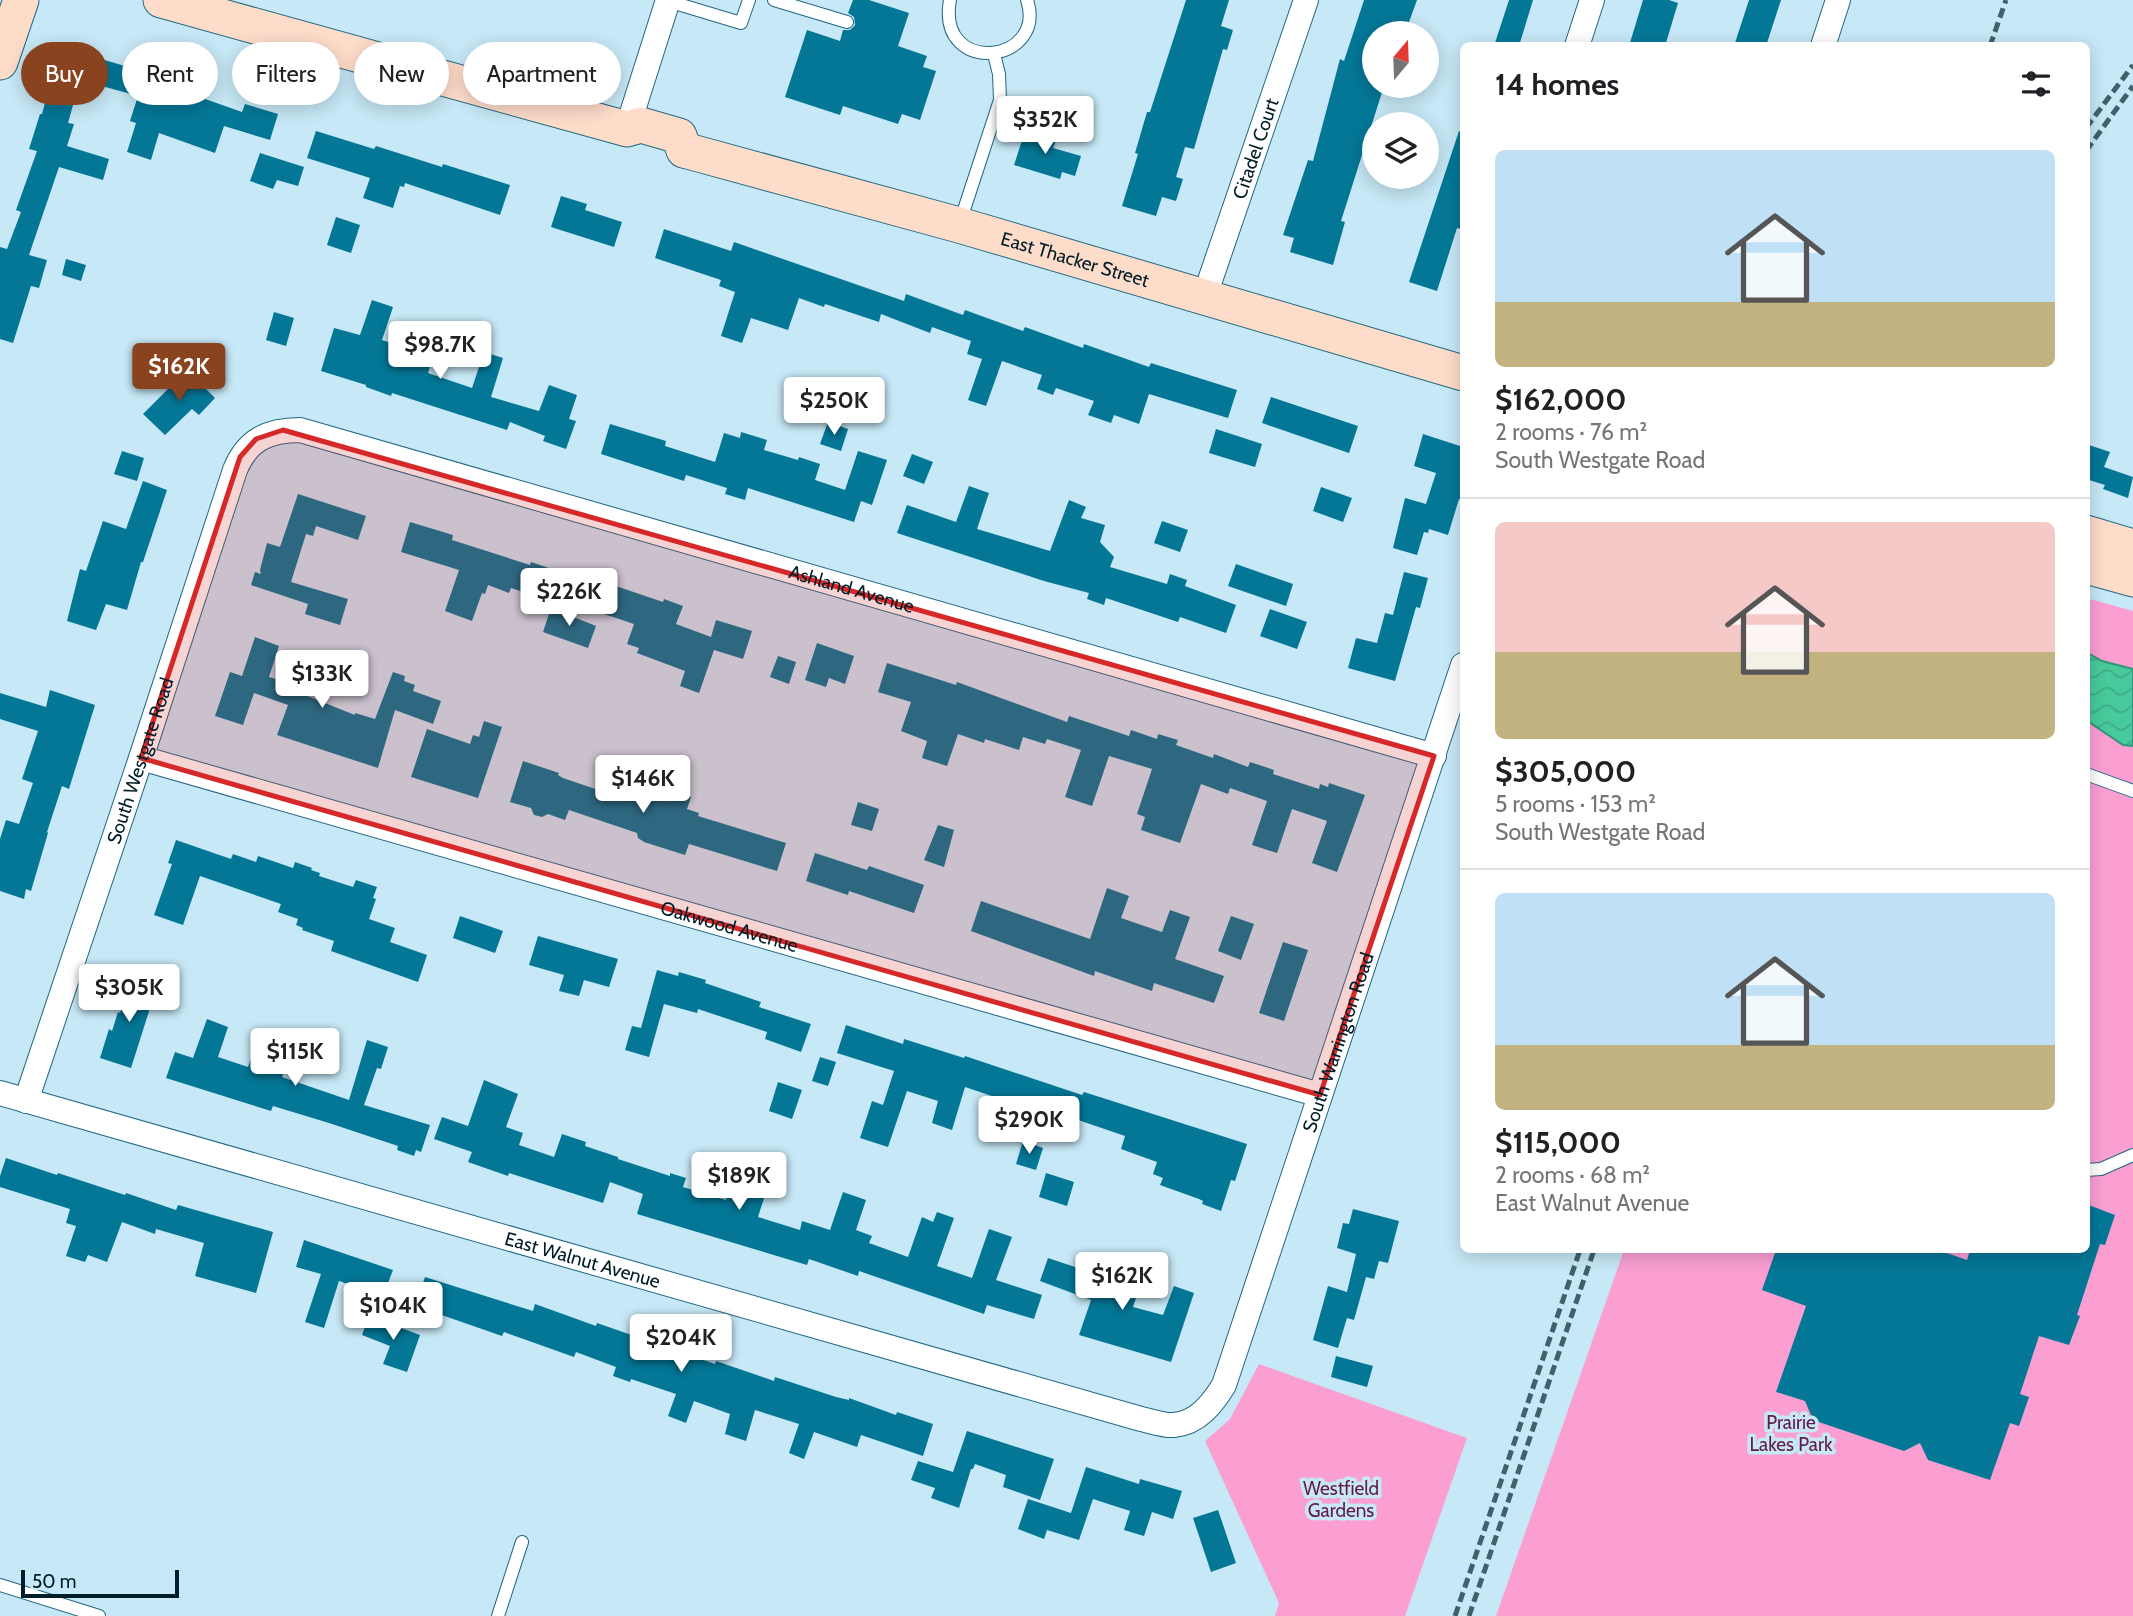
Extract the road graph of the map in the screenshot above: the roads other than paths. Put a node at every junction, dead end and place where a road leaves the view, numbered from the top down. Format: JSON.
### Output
{"nodes":[{"id":1,"x":21,"y":0,"type":"edge"},
{"id":2,"x":161,"y":0,"type":"edge"},
{"id":3,"x":749,"y":0,"type":"edge"},
{"id":4,"x":774,"y":0,"type":"edge"},
{"id":5,"x":950,"y":0,"type":"edge"},
{"id":6,"x":1027,"y":0,"type":"edge"},
{"id":7,"x":1306,"y":0,"type":"edge"},
{"id":8,"x":1592,"y":0,"type":"edge"},
{"id":9,"x":1838,"y":0,"type":"edge"},
{"id":10,"x":668,"y":1,"type":"edge"},
{"id":11,"x":847,"y":22,"type":"dead end"},
{"id":12,"x":1578,"y":42,"type":"edge"},
{"id":13,"x":1824,"y":42,"type":"edge"},
{"id":14,"x":995,"y":54,"type":"junction"},
{"id":15,"x":0,"y":62,"type":"edge"},
{"id":16,"x":627,"y":129,"type":"junction"},
{"id":17,"x":959,"y":225,"type":"junction"},
{"id":18,"x":1204,"y":298,"type":"junction"},
{"id":19,"x":1460,"y":372,"type":"edge"},
{"id":20,"x":268,"y":434,"type":"joint"},
{"id":21,"x":2090,"y":534,"type":"edge"},
{"id":22,"x":2133,"y":547,"type":"edge"},
{"id":23,"x":2090,"y":567,"type":"edge"},
{"id":24,"x":2133,"y":579,"type":"edge"},
{"id":25,"x":1460,"y":675,"type":"edge"},
{"id":26,"x":1434,"y":756,"type":"junction"},
{"id":27,"x":141,"y":758,"type":"junction"},
{"id":28,"x":2090,"y":775,"type":"edge"},
{"id":29,"x":2133,"y":791,"type":"edge"},
{"id":30,"x":0,"y":1093,"type":"edge"},
{"id":31,"x":1320,"y":1095,"type":"junction"},
{"id":32,"x":26,"y":1101,"type":"junction"},
{"id":33,"x":2133,"y":1155,"type":"edge"},
{"id":34,"x":2090,"y":1170,"type":"edge"},
{"id":35,"x":1204,"y":1411,"type":"joint"},
{"id":36,"x":522,"y":1542,"type":"dead end"},
{"id":37,"x":0,"y":1585,"type":"edge"},
{"id":38,"x":99,"y":1616,"type":"edge"},
{"id":39,"x":498,"y":1616,"type":"edge"}],
"edges":[{"from":1,"to":15,"type":"main road"},
{"from":2,"to":16,"type":"main road","name":"East Thacker Street"},
{"from":3,"to":10,"type":"lane"},
{"from":4,"to":11,"type":"lane"},
{"from":5,"to":14,"type":"lane"},
{"from":6,"to":14,"type":"lane"},
{"from":7,"to":18,"type":"street","name":"Citadel Court"},
{"from":8,"to":12,"type":"street"},
{"from":9,"to":13,"type":"street"},
{"from":10,"to":16,"type":"street"},
{"from":14,"to":17,"type":"lane"},
{"from":16,"to":17,"type":"main road","name":"East Thacker Street"},
{"from":17,"to":18,"type":"main road","name":"East Thacker Street"},
{"from":18,"to":19,"type":"main road","name":"East Thacker Street"},
{"from":20,"to":26,"type":"street","name":"Ashland Avenue"},
{"from":20,"to":27,"type":"street","name":"South Westgate Road"},
{"from":21,"to":22,"type":"main road"},
{"from":23,"to":24,"type":"main road"},
{"from":25,"to":26,"type":"street","name":"South Warrington Road"},
{"from":26,"to":31,"type":"street","name":"South Warrington Road"},
{"from":27,"to":31,"type":"street","name":"Oakwood Avenue"},
{"from":27,"to":32,"type":"street","name":"South Westgate Road"},
{"from":28,"to":29,"type":"lane"},
{"from":30,"to":32,"type":"street","name":"East Walnut Avenue"},
{"from":31,"to":35,"type":"street","name":"South Warrington Road"},
{"from":32,"to":35,"type":"street","name":"East Walnut Avenue"},
{"from":33,"to":34,"type":"lane"},
{"from":36,"to":39,"type":"lane"},
{"from":37,"to":38,"type":"lane"}]}
